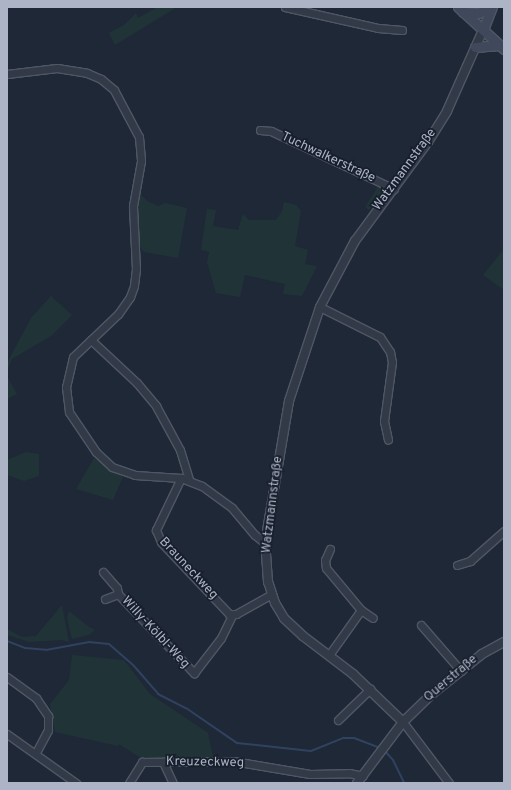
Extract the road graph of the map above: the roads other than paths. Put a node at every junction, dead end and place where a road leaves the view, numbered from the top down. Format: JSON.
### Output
{"nodes":[{"id":1,"x":285,"y":7,"type":"edge"},
{"id":2,"x":492,"y":7,"type":"edge"},
{"id":3,"x":460,"y":9,"type":"edge"},
{"id":4,"x":402,"y":30,"type":"dead end"},
{"id":5,"x":483,"y":30,"type":"junction"},
{"id":6,"x":475,"y":47,"type":"junction"},
{"id":7,"x":502,"y":47,"type":"edge"},
{"id":8,"x":7,"y":74,"type":"edge"},
{"id":9,"x":260,"y":130,"type":"dead end"},
{"id":10,"x":394,"y":189,"type":"junction"},
{"id":11,"x":320,"y":307,"type":"junction"},
{"id":12,"x":91,"y":340,"type":"junction"},
{"id":13,"x":388,"y":440,"type":"dead end"},
{"id":14,"x":181,"y":478,"type":"junction"},
{"id":15,"x":189,"y":480,"type":"junction"},
{"id":16,"x":504,"y":530,"type":"edge"},
{"id":17,"x":266,"y":543,"type":"junction"},
{"id":18,"x":330,"y":549,"type":"dead end"},
{"id":19,"x":457,"y":565,"type":"dead end"},
{"id":20,"x":103,"y":572,"type":"dead end"},
{"id":21,"x":118,"y":594,"type":"junction"},
{"id":22,"x":272,"y":594,"type":"junction"},
{"id":23,"x":106,"y":599,"type":"dead end"},
{"id":24,"x":361,"y":610,"type":"junction"},
{"id":25,"x":232,"y":615,"type":"junction"},
{"id":26,"x":373,"y":618,"type":"dead end"},
{"id":27,"x":421,"y":625,"type":"dead end"},
{"id":28,"x":504,"y":642,"type":"edge"},
{"id":29,"x":329,"y":655,"type":"junction"},
{"id":30,"x":461,"y":671,"type":"junction"},
{"id":31,"x":7,"y":677,"type":"edge"},
{"id":32,"x":370,"y":689,"type":"junction"},
{"id":33,"x":338,"y":720,"type":"dead end"},
{"id":34,"x":403,"y":722,"type":"junction"},
{"id":35,"x":7,"y":734,"type":"edge"},
{"id":36,"x":36,"y":753,"type":"junction"},
{"id":37,"x":163,"y":762,"type":"junction"},
{"id":38,"x":363,"y":776,"type":"junction"},
{"id":39,"x":76,"y":783,"type":"edge"},
{"id":40,"x":129,"y":783,"type":"edge"},
{"id":41,"x":173,"y":783,"type":"edge"},
{"id":42,"x":357,"y":783,"type":"edge"},
{"id":43,"x":449,"y":783,"type":"edge"}],
"edges":[{"from":1,"to":4,"type":"street"},
{"from":2,"to":3,"type":"main road"},
{"from":2,"to":5,"type":"main road"},
{"from":3,"to":5,"type":"main road"},
{"from":5,"to":6,"type":"street","name":"Watzmannstraße"},
{"from":5,"to":7,"type":"main road"},
{"from":6,"to":7,"type":"main road"},
{"from":6,"to":10,"type":"street","name":"Watzmannstraße"},
{"from":8,"to":12,"type":"street"},
{"from":9,"to":10,"type":"street","name":"Tuchwalkerstraße"},
{"from":10,"to":11,"type":"street","name":"Watzmannstraße"},
{"from":11,"to":13,"type":"street"},
{"from":11,"to":17,"type":"street","name":"Watzmannstraße"},
{"from":12,"to":14,"type":"street"},
{"from":12,"to":15,"type":"street"},
{"from":14,"to":15,"type":"street"},
{"from":14,"to":25,"type":"street","name":"Brauneckweg"},
{"from":15,"to":17,"type":"street"},
{"from":16,"to":19,"type":"street"},
{"from":17,"to":22,"type":"street","name":"Watzmannstraße"},
{"from":18,"to":24,"type":"street"},
{"from":20,"to":21,"type":"street"},
{"from":21,"to":23,"type":"street"},
{"from":21,"to":25,"type":"street","name":"Willy-Kölbl-Weg"},
{"from":22,"to":25,"type":"street"},
{"from":22,"to":29,"type":"street","name":"Watzmannstraße"},
{"from":24,"to":26,"type":"street"},
{"from":24,"to":29,"type":"street"},
{"from":27,"to":30,"type":"street"},
{"from":28,"to":30,"type":"street","name":"Querstraße"},
{"from":29,"to":32,"type":"street","name":"Watzmannstraße"},
{"from":30,"to":34,"type":"street","name":"Querstraße"},
{"from":31,"to":36,"type":"street"},
{"from":32,"to":33,"type":"street"},
{"from":32,"to":34,"type":"street","name":"Watzmannstraße"},
{"from":34,"to":38,"type":"street","name":"Querstraße"},
{"from":34,"to":43,"type":"street","name":"Watzmannstraße"},
{"from":35,"to":36,"type":"street"},
{"from":36,"to":39,"type":"street"},
{"from":37,"to":38,"type":"street","name":"Kreuzeckweg"},
{"from":37,"to":40,"type":"street","name":"Kreuzeckweg"},
{"from":37,"to":41,"type":"street"},
{"from":38,"to":42,"type":"street","name":"Querstraße"}]}
